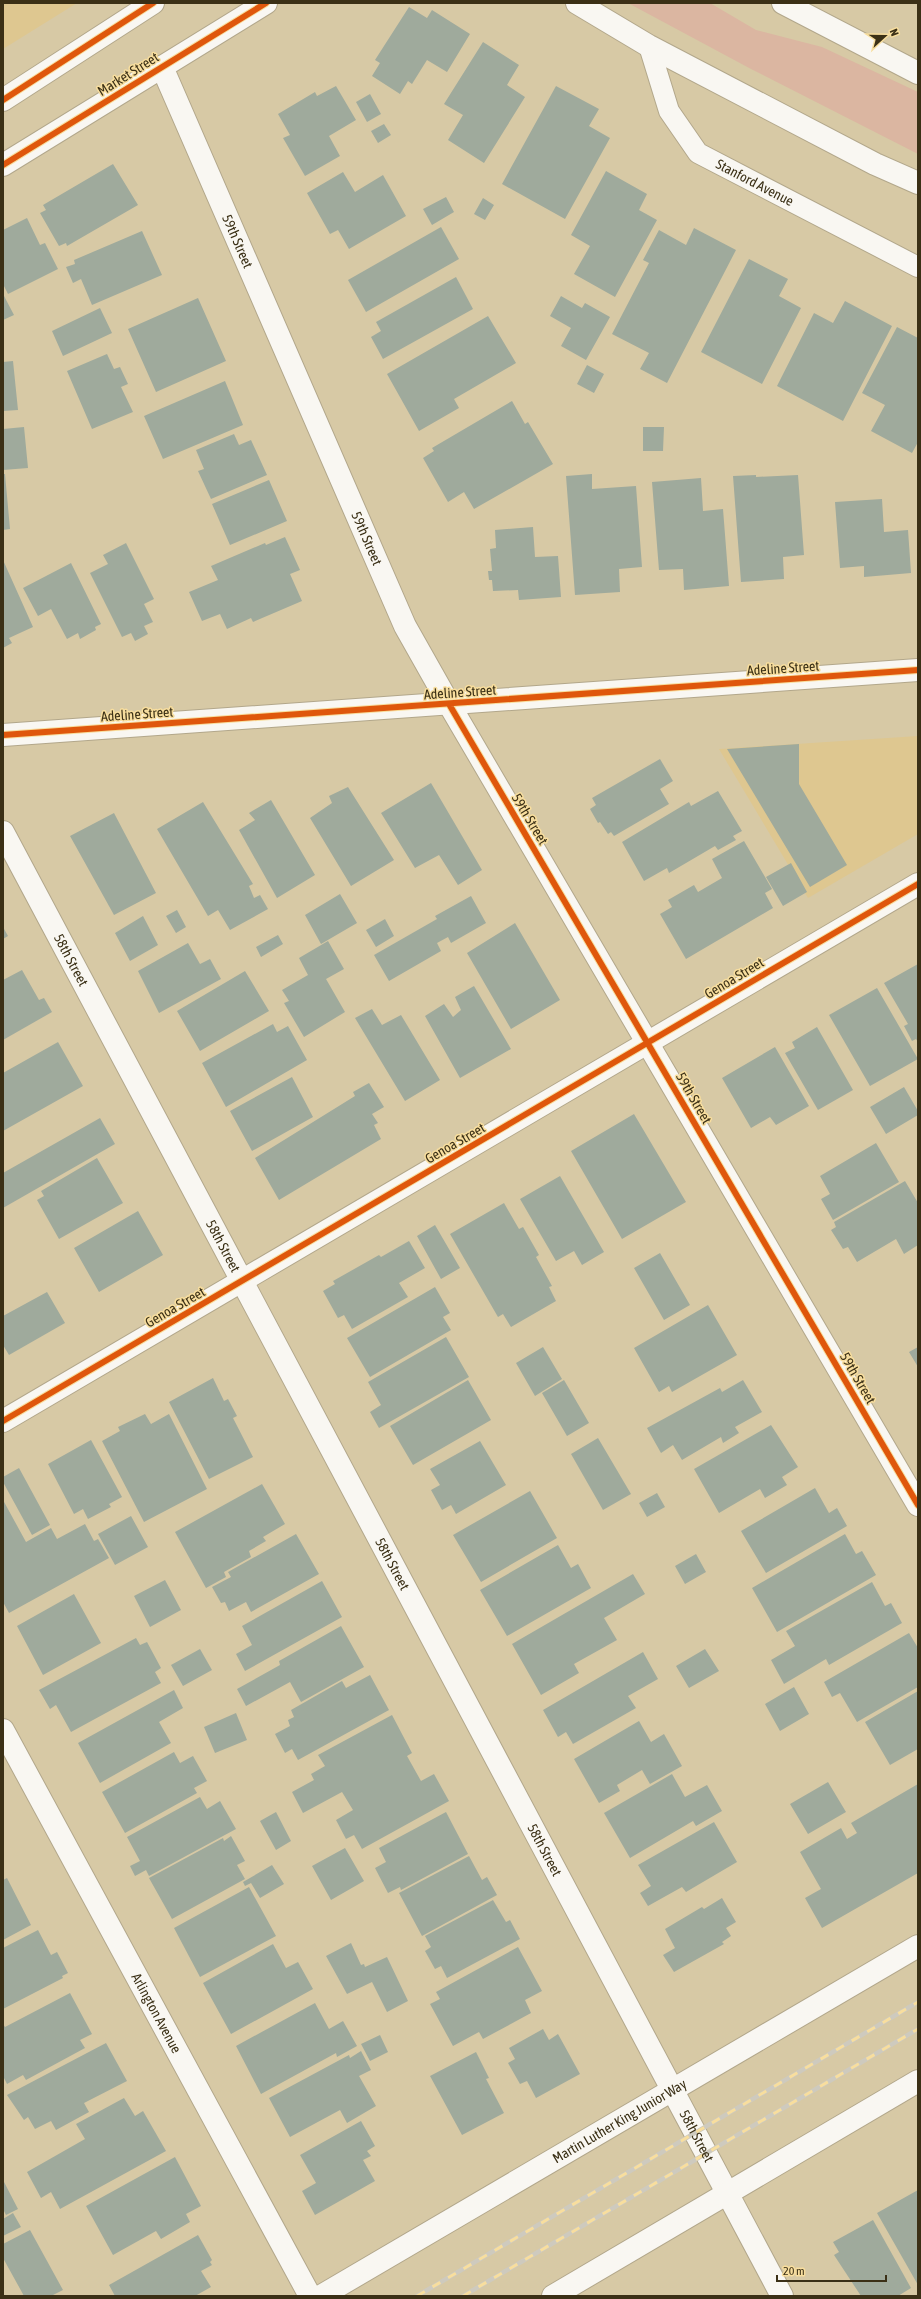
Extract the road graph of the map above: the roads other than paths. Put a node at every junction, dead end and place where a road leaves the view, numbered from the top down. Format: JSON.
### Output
{"nodes":[{"id":1,"x":266,"y":3,"type":"edge"},
{"id":2,"x":577,"y":3,"type":"edge"},
{"id":3,"x":783,"y":3,"type":"edge"},
{"id":4,"x":142,"y":6,"type":"edge"},
{"id":5,"x":649,"y":46,"type":"junction"},
{"id":6,"x":162,"y":67,"type":"junction"},
{"id":7,"x":918,"y":73,"type":"edge"},
{"id":8,"x":3,"y":100,"type":"edge"},
{"id":9,"x":3,"y":165,"type":"edge"},
{"id":10,"x":918,"y":183,"type":"edge"},
{"id":11,"x":918,"y":267,"type":"edge"},
{"id":12,"x":918,"y":670,"type":"edge"},
{"id":13,"x":449,"y":704,"type":"junction"},
{"id":14,"x":3,"y":735,"type":"edge"},
{"id":15,"x":3,"y":832,"type":"edge"},
{"id":16,"x":918,"y":884,"type":"edge"},
{"id":17,"x":648,"y":1043,"type":"junction"},
{"id":18,"x":243,"y":1282,"type":"junction"},
{"id":19,"x":3,"y":1421,"type":"edge"},
{"id":20,"x":918,"y":1505,"type":"edge"},
{"id":21,"x":3,"y":1730,"type":"edge"},
{"id":22,"x":918,"y":1946,"type":"edge"},
{"id":23,"x":918,"y":2081,"type":"edge"},
{"id":24,"x":672,"y":2090,"type":"junction"},
{"id":25,"x":728,"y":2194,"type":"junction"},
{"id":26,"x":310,"y":2296,"type":"edge"},
{"id":27,"x":321,"y":2296,"type":"edge"},
{"id":28,"x":553,"y":2296,"type":"edge"},
{"id":29,"x":782,"y":2296,"type":"edge"}],
"edges":[{"from":1,"to":6,"type":"street","name":"Market Street"},
{"from":2,"to":5,"type":"street"},
{"from":3,"to":7,"type":"street"},
{"from":4,"to":8,"type":"street"},
{"from":5,"to":10,"type":"street"},
{"from":5,"to":11,"type":"lane","name":"Stanford Avenue"},
{"from":6,"to":9,"type":"street","name":"Market Street"},
{"from":6,"to":13,"type":"street","name":"59th Street"},
{"from":12,"to":13,"type":"street","name":"Adeline Street"},
{"from":13,"to":14,"type":"street","name":"Adeline Street"},
{"from":13,"to":17,"type":"street","name":"59th Street"},
{"from":15,"to":18,"type":"street","name":"58th Street"},
{"from":16,"to":17,"type":"street","name":"Genoa Street"},
{"from":17,"to":18,"type":"street","name":"Genoa Street"},
{"from":17,"to":20,"type":"street","name":"59th Street"},
{"from":18,"to":19,"type":"street","name":"Genoa Street"},
{"from":18,"to":24,"type":"street","name":"58th Street"},
{"from":21,"to":26,"type":"street","name":"Arlington Avenue"},
{"from":22,"to":24,"type":"street","name":"Martin Luther King Junior Way"},
{"from":23,"to":25,"type":"street"},
{"from":24,"to":25,"type":"street","name":"58th Street"},
{"from":24,"to":27,"type":"street","name":"Martin Luther King Junior Way"},
{"from":25,"to":28,"type":"street"},
{"from":25,"to":29,"type":"street","name":"58th Street"}]}
